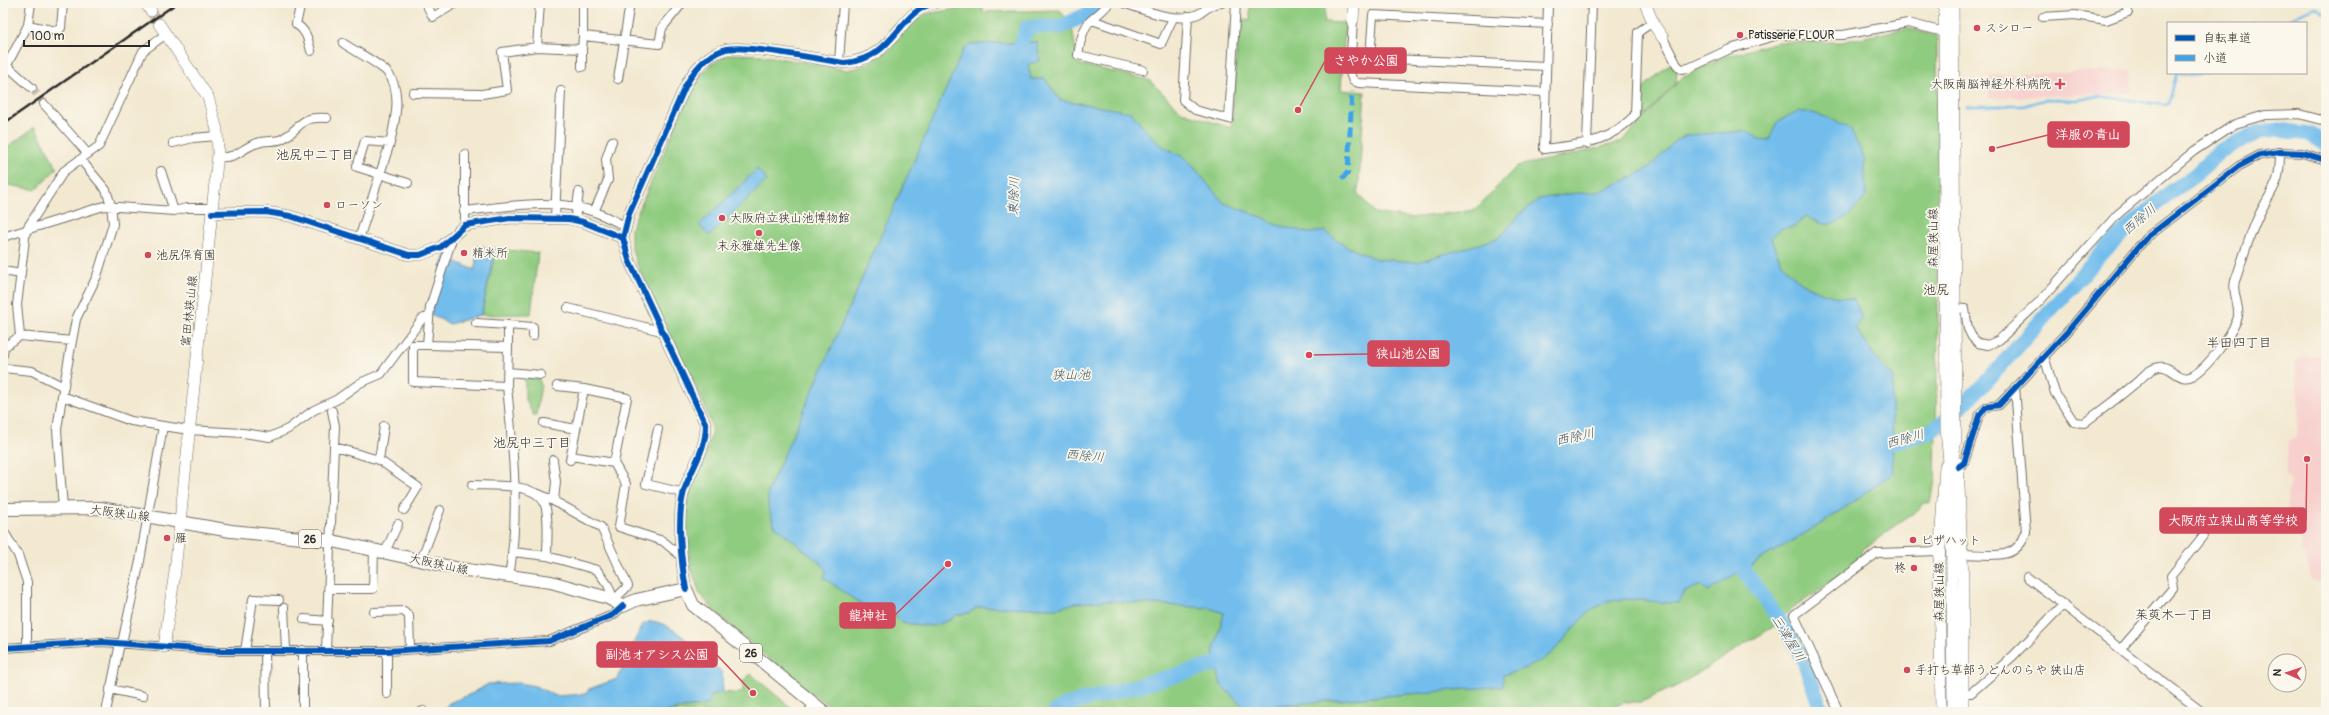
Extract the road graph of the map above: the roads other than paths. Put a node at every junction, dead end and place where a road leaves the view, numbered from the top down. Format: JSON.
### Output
{"nodes":[{"id":1,"x":31,"y":3,"type":"edge"},
{"id":2,"x":63,"y":3,"type":"edge"},
{"id":3,"x":301,"y":3,"type":"edge"},
{"id":4,"x":456,"y":3,"type":"edge"},
{"id":5,"x":540,"y":3,"type":"edge"},
{"id":6,"x":583,"y":3,"type":"edge"},
{"id":7,"x":630,"y":3,"type":"edge"},
{"id":8,"x":843,"y":3,"type":"edge"},
{"id":9,"x":935,"y":3,"type":"edge"},
{"id":10,"x":1109,"y":3,"type":"edge"},
{"id":11,"x":1123,"y":3,"type":"edge"},
{"id":12,"x":1222,"y":3,"type":"edge"},
{"id":13,"x":1236,"y":3,"type":"edge"},
{"id":14,"x":1354,"y":3,"type":"edge"},
{"id":15,"x":1548,"y":3,"type":"edge"},
{"id":16,"x":1592,"y":3,"type":"edge"},
{"id":17,"x":1645,"y":3,"type":"edge"},
{"id":18,"x":1944,"y":3,"type":"edge"},
{"id":19,"x":1953,"y":3,"type":"edge"},
{"id":20,"x":2126,"y":3,"type":"edge"},
{"id":21,"x":426,"y":4,"type":"dead end"},
{"id":22,"x":680,"y":6,"type":"dead end"},
{"id":23,"x":1188,"y":16,"type":"junction"},
{"id":24,"x":2043,"y":16,"type":"dead end"},
{"id":25,"x":1173,"y":18,"type":"junction"},
{"id":26,"x":1092,"y":20,"type":"junction"},
{"id":27,"x":1353,"y":20,"type":"joint"},
{"id":28,"x":1653,"y":22,"type":"junction"},
{"id":29,"x":159,"y":24,"type":"tunnel mouth"},
{"id":30,"x":1548,"y":24,"type":"junction"},
{"id":31,"x":28,"y":25,"type":"junction"},
{"id":32,"x":1944,"y":32,"type":"junction"},
{"id":33,"x":166,"y":34,"type":"junction"},
{"id":34,"x":583,"y":36,"type":"junction"},
{"id":35,"x":1663,"y":38,"type":"joint"},
{"id":36,"x":623,"y":40,"type":"junction"},
{"id":37,"x":343,"y":43,"type":"dead end"},
{"id":38,"x":537,"y":47,"type":"junction"},
{"id":39,"x":582,"y":49,"type":"junction"},
{"id":40,"x":310,"y":51,"type":"dead end"},
{"id":41,"x":839,"y":62,"type":"junction"},
{"id":42,"x":5,"y":64,"type":"edge"},
{"id":43,"x":1546,"y":66,"type":"junction"},
{"id":44,"x":582,"y":67,"type":"dead end"},
{"id":45,"x":1143,"y":70,"type":"dead end"},
{"id":46,"x":618,"y":79,"type":"dead end"},
{"id":47,"x":32,"y":88,"type":"tunnel mouth"},
{"id":48,"x":561,"y":91,"type":"dead end"},
{"id":49,"x":1544,"y":92,"type":"junction"},
{"id":50,"x":413,"y":93,"type":"dead end"},
{"id":51,"x":44,"y":104,"type":"tunnel mouth"},
{"id":52,"x":328,"y":118,"type":"dead end"},
{"id":53,"x":2326,"y":121,"type":"edge"},
{"id":54,"x":217,"y":136,"type":"junction"},
{"id":55,"x":612,"y":141,"type":"dead end"},
{"id":56,"x":173,"y":143,"type":"dead end"},
{"id":57,"x":390,"y":143,"type":"junction"},
{"id":58,"x":1587,"y":144,"type":"junction"},
{"id":59,"x":2280,"y":152,"type":"junction"},
{"id":60,"x":88,"y":154,"type":"junction"},
{"id":61,"x":465,"y":154,"type":"dead end"},
{"id":62,"x":218,"y":157,"type":"junction"},
{"id":63,"x":81,"y":160,"type":"junction"},
{"id":64,"x":2326,"y":160,"type":"edge"},
{"id":65,"x":161,"y":171,"type":"dead end"},
{"id":66,"x":380,"y":174,"type":"junction"},
{"id":67,"x":408,"y":183,"type":"dead end"},
{"id":68,"x":579,"y":192,"type":"dead end"},
{"id":69,"x":555,"y":204,"type":"junction"},
{"id":70,"x":111,"y":205,"type":"junction"},
{"id":71,"x":577,"y":207,"type":"junction"},
{"id":72,"x":174,"y":211,"type":"junction"},
{"id":73,"x":212,"y":211,"type":"junction"},
{"id":74,"x":464,"y":211,"type":"junction"},
{"id":75,"x":594,"y":212,"type":"junction"},
{"id":76,"x":555,"y":218,"type":"junction"},
{"id":77,"x":575,"y":220,"type":"junction"},
{"id":78,"x":465,"y":225,"type":"junction"},
{"id":79,"x":625,"y":226,"type":"junction"},
{"id":80,"x":26,"y":230,"type":"junction"},
{"id":81,"x":452,"y":236,"type":"junction"},
{"id":82,"x":3,"y":237,"type":"edge"},
{"id":83,"x":623,"y":238,"type":"junction"},
{"id":84,"x":359,"y":239,"type":"junction"},
{"id":85,"x":3,"y":271,"type":"edge"},
{"id":86,"x":21,"y":274,"type":"junction"},
{"id":87,"x":568,"y":308,"type":"dead end"},
{"id":88,"x":1955,"y":308,"type":"junction"},
{"id":89,"x":429,"y":316,"type":"junction"},
{"id":90,"x":476,"y":324,"type":"dead end"},
{"id":91,"x":508,"y":326,"type":"junction"},
{"id":92,"x":661,"y":331,"type":"junction"},
{"id":93,"x":20,"y":336,"type":"junction"},
{"id":94,"x":533,"y":336,"type":"dead end"},
{"id":95,"x":72,"y":341,"type":"junction"},
{"id":96,"x":427,"y":345,"type":"junction"},
{"id":97,"x":4,"y":346,"type":"edge"},
{"id":98,"x":508,"y":347,"type":"junction"},
{"id":99,"x":3,"y":356,"type":"edge"},
{"id":100,"x":2044,"y":356,"type":"junction"},
{"id":101,"x":1950,"y":366,"type":"junction"},
{"id":102,"x":3,"y":368,"type":"edge"},
{"id":103,"x":508,"y":372,"type":"junction"},
{"id":104,"x":541,"y":376,"type":"dead end"},
{"id":105,"x":507,"y":386,"type":"junction"},
{"id":106,"x":557,"y":386,"type":"dead end"},
{"id":107,"x":64,"y":387,"type":"junction"},
{"id":108,"x":2015,"y":387,"type":"junction"},
{"id":109,"x":584,"y":389,"type":"junction"},
{"id":110,"x":62,"y":396,"type":"junction"},
{"id":111,"x":332,"y":411,"type":"dead end"},
{"id":112,"x":544,"y":423,"type":"dead end"},
{"id":113,"x":163,"y":426,"type":"junction"},
{"id":114,"x":384,"y":426,"type":"dead end"},
{"id":115,"x":576,"y":429,"type":"junction"},
{"id":116,"x":658,"y":429,"type":"dead end"},
{"id":117,"x":189,"y":430,"type":"junction"},
{"id":118,"x":1946,"y":445,"type":"junction"},
{"id":119,"x":334,"y":447,"type":"junction"},
{"id":120,"x":379,"y":460,"type":"junction"},
{"id":121,"x":552,"y":460,"type":"dead end"},
{"id":122,"x":614,"y":463,"type":"junction"},
{"id":123,"x":1955,"y":469,"type":"junction"},
{"id":124,"x":472,"y":485,"type":"dead end"},
{"id":125,"x":516,"y":486,"type":"junction"},
{"id":126,"x":536,"y":493,"type":"junction"},
{"id":127,"x":684,"y":493,"type":"junction"},
{"id":128,"x":554,"y":500,"type":"junction"},
{"id":129,"x":63,"y":508,"type":"junction"},
{"id":130,"x":3,"y":509,"type":"edge"},
{"id":131,"x":404,"y":510,"type":"dead end"},
{"id":132,"x":440,"y":510,"type":"dead end"},
{"id":133,"x":147,"y":515,"type":"junction"},
{"id":134,"x":180,"y":522,"type":"junction"},
{"id":135,"x":398,"y":524,"type":"dead end"},
{"id":136,"x":3,"y":530,"type":"edge"},
{"id":137,"x":2203,"y":536,"type":"dead end"},
{"id":138,"x":332,"y":541,"type":"junction"},
{"id":139,"x":380,"y":551,"type":"junction"},
{"id":140,"x":1939,"y":551,"type":"junction"},
{"id":141,"x":513,"y":552,"type":"junction"},
{"id":142,"x":1962,"y":554,"type":"junction"},
{"id":143,"x":547,"y":556,"type":"junction"},
{"id":144,"x":683,"y":558,"type":"junction"},
{"id":145,"x":421,"y":560,"type":"junction"},
{"id":146,"x":509,"y":577,"type":"junction"},
{"id":147,"x":2027,"y":577,"type":"dead end"},
{"id":148,"x":329,"y":589,"type":"junction"},
{"id":149,"x":686,"y":589,"type":"junction"},
{"id":150,"x":279,"y":600,"type":"dead end"},
{"id":151,"x":618,"y":603,"type":"junction"},
{"id":152,"x":2063,"y":605,"type":"junction"},
{"id":153,"x":284,"y":608,"type":"dead end"},
{"id":154,"x":374,"y":612,"type":"dead end"},
{"id":155,"x":304,"y":619,"type":"dead end"},
{"id":156,"x":328,"y":621,"type":"junction"},
{"id":157,"x":121,"y":643,"type":"junction"},
{"id":158,"x":27,"y":646,"type":"junction"},
{"id":159,"x":164,"y":647,"type":"junction"},
{"id":160,"x":3,"y":648,"type":"edge"},
{"id":161,"x":410,"y":649,"type":"junction"},
{"id":162,"x":2121,"y":649,"type":"junction"},
{"id":163,"x":265,"y":650,"type":"junction"},
{"id":164,"x":286,"y":650,"type":"junction"},
{"id":165,"x":303,"y":650,"type":"junction"},
{"id":166,"x":326,"y":650,"type":"junction"},
{"id":167,"x":245,"y":651,"type":"junction"},
{"id":168,"x":387,"y":651,"type":"junction"},
{"id":169,"x":110,"y":690,"type":"junction"},
{"id":170,"x":1963,"y":693,"type":"junction"},
{"id":171,"x":387,"y":694,"type":"dead end"},
{"id":172,"x":143,"y":696,"type":"dead end"},
{"id":173,"x":815,"y":710,"type":"edge"},
{"id":174,"x":106,"y":712,"type":"edge"},
{"id":175,"x":266,"y":712,"type":"edge"},
{"id":176,"x":303,"y":712,"type":"edge"},
{"id":177,"x":1839,"y":712,"type":"edge"},
{"id":178,"x":1941,"y":712,"type":"edge"},
{"id":179,"x":1953,"y":712,"type":"edge"},
{"id":180,"x":1964,"y":712,"type":"edge"},
{"id":181,"x":2202,"y":712,"type":"edge"}],
"edges":[{"from":1,"to":31,"type":"street"},
{"from":2,"to":31,"type":"street"},
{"from":3,"to":40,"type":"street"},
{"from":4,"to":21,"type":"street"},
{"from":5,"to":38,"type":"street"},
{"from":6,"to":34,"type":"street"},
{"from":7,"to":36,"type":"street"},
{"from":8,"to":41,"type":"street"},
{"from":9,"to":41,"type":"main road"},
{"from":10,"to":26,"type":"street"},
{"from":11,"to":25,"type":"street"},
{"from":12,"to":23,"type":"street"},
{"from":13,"to":23,"type":"street"},
{"from":14,"to":27,"type":"main road"},
{"from":15,"to":30,"type":"street"},
{"from":16,"to":58,"type":"street"},
{"from":17,"to":28,"type":"main road"},
{"from":18,"to":32,"type":"main road","name":"森屋狭山線"},
{"from":19,"to":88,"type":"main road","name":"森屋狭山線"},
{"from":20,"to":24,"type":"street"},
{"from":22,"to":36,"type":"street"},
{"from":23,"to":25,"type":"street"},
{"from":25,"to":26,"type":"street"},
{"from":26,"to":45,"type":"street"},
{"from":27,"to":49,"type":"street"},
{"from":28,"to":35,"type":"main road"},
{"from":28,"to":58,"type":"street"},
{"from":29,"to":33,"type":"main road","name":"富田林狭山線"},
{"from":30,"to":43,"type":"street"},
{"from":30,"to":43,"type":"street"},
{"from":31,"to":42,"type":"street"},
{"from":32,"to":35,"type":"street"},
{"from":32,"to":101,"type":"main road","name":"森屋狭山線"},
{"from":33,"to":54,"type":"main road","name":"富田林狭山線"},
{"from":33,"to":60,"type":"street"},
{"from":34,"to":36,"type":"street"},
{"from":34,"to":39,"type":"street"},
{"from":36,"to":46,"type":"street"},
{"from":37,"to":57,"type":"street"},
{"from":38,"to":39,"type":"street"},
{"from":38,"to":50,"type":"street"},
{"from":39,"to":44,"type":"street"},
{"from":41,"to":79,"type":"main road"},
{"from":42,"to":47,"type":"street"},
{"from":43,"to":49,"type":"street"},
{"from":48,"to":69,"type":"street"},
{"from":49,"to":58,"type":"street"},
{"from":51,"to":60,"type":"street"},
{"from":52,"to":62,"type":"street"},
{"from":53,"to":88,"type":"street"},
{"from":54,"to":56,"type":"street"},
{"from":54,"to":62,"type":"main road","name":"富田林狭山線"},
{"from":55,"to":75,"type":"street"},
{"from":57,"to":66,"type":"street"},
{"from":57,"to":66,"type":"street"},
{"from":59,"to":64,"type":"street"},
{"from":59,"to":100,"type":"street"},
{"from":59,"to":100,"type":"street"},
{"from":60,"to":63,"type":"street"},
{"from":61,"to":74,"type":"street"},
{"from":62,"to":73,"type":"main road","name":"富田林狭山線"},
{"from":63,"to":70,"type":"street"},
{"from":63,"to":80,"type":"street"},
{"from":65,"to":72,"type":"street"},
{"from":66,"to":67,"type":"street"},
{"from":66,"to":84,"type":"street"},
{"from":68,"to":71,"type":"street"},
{"from":69,"to":71,"type":"street"},
{"from":69,"to":74,"type":"street"},
{"from":69,"to":76,"type":"street"},
{"from":70,"to":72,"type":"street"},
{"from":70,"to":80,"type":"street"},
{"from":70,"to":95,"type":"street"},
{"from":71,"to":75,"type":"street"},
{"from":71,"to":77,"type":"street"},
{"from":72,"to":73,"type":"street"},
{"from":73,"to":84,"type":"main road"},
{"from":73,"to":117,"type":"main road","name":"富田林狭山線"},
{"from":74,"to":78,"type":"street"},
{"from":75,"to":79,"type":"street"},
{"from":76,"to":77,"type":"main road"},
{"from":76,"to":78,"type":"main road"},
{"from":77,"to":83,"type":"main road"},
{"from":78,"to":81,"type":"main road"},
{"from":79,"to":83,"type":"main road"},
{"from":80,"to":82,"type":"street"},
{"from":80,"to":86,"type":"street"},
{"from":81,"to":84,"type":"main road"},
{"from":81,"to":89,"type":"street"},
{"from":83,"to":92,"type":"main road"},
{"from":85,"to":86,"type":"street"},
{"from":86,"to":93,"type":"street"},
{"from":87,"to":92,"type":"street"},
{"from":88,"to":101,"type":"main road","name":"森屋狭山線"},
{"from":89,"to":96,"type":"street"},
{"from":89,"to":117,"type":"street"},
{"from":90,"to":91,"type":"street"},
{"from":91,"to":94,"type":"street"},
{"from":91,"to":98,"type":"street"},
{"from":92,"to":127,"type":"main road"},
{"from":93,"to":95,"type":"street"},
{"from":93,"to":97,"type":"street"},
{"from":95,"to":107,"type":"street"},
{"from":96,"to":98,"type":"street"},
{"from":96,"to":105,"type":"street"},
{"from":97,"to":99,"type":"street"},
{"from":98,"to":103,"type":"street"},
{"from":100,"to":108,"type":"street"},
{"from":101,"to":118,"type":"main road","name":"森屋狭山線"},
{"from":101,"to":123,"type":"main road","name":"森屋狭山線"},
{"from":102,"to":107,"type":"street"},
{"from":103,"to":104,"type":"street"},
{"from":103,"to":105,"type":"street"},
{"from":105,"to":125,"type":"street"},
{"from":106,"to":109,"type":"street"},
{"from":107,"to":110,"type":"street"},
{"from":108,"to":123,"type":"street"},
{"from":108,"to":142,"type":"street"},
{"from":109,"to":115,"type":"street"},
{"from":109,"to":122,"type":"street"},
{"from":110,"to":113,"type":"street"},
{"from":110,"to":129,"type":"street"},
{"from":111,"to":119,"type":"street"},
{"from":112,"to":115,"type":"street"},
{"from":113,"to":117,"type":"street"},
{"from":113,"to":133,"type":"street"},
{"from":114,"to":120,"type":"street"},
{"from":115,"to":122,"type":"street"},
{"from":116,"to":127,"type":"street"},
{"from":117,"to":134,"type":"main road","name":"富田林狭山線"},
{"from":118,"to":123,"type":"main road","name":"森屋狭山線"},
{"from":118,"to":140,"type":"main road"},
{"from":119,"to":120,"type":"street"},
{"from":119,"to":138,"type":"street"},
{"from":120,"to":131,"type":"street"},
{"from":121,"to":128,"type":"street"},
{"from":122,"to":144,"type":"street"},
{"from":123,"to":142,"type":"main road"},
{"from":123,"to":179,"type":"main road","name":"森屋狭山線"},
{"from":124,"to":125,"type":"street"},
{"from":125,"to":126,"type":"street"},
{"from":125,"to":141,"type":"street"},
{"from":126,"to":128,"type":"street"},
{"from":126,"to":143,"type":"street"},
{"from":127,"to":144,"type":"main road"},
{"from":128,"to":151,"type":"street"},
{"from":129,"to":130,"type":"main road","name":"大阪狭山線","number":"26"},
{"from":129,"to":133,"type":"main road","name":"大阪狭山線","number":"26"},
{"from":132,"to":145,"type":"street"},
{"from":133,"to":134,"type":"main road","name":"大阪狭山線","number":"26"},
{"from":133,"to":157,"type":"street"},
{"from":134,"to":138,"type":"main road","name":"大阪狭山線","number":"26"},
{"from":134,"to":159,"type":"main road","name":"富田林狭山線"},
{"from":135,"to":139,"type":"street"},
{"from":136,"to":158,"type":"street"},
{"from":137,"to":162,"type":"street"},
{"from":138,"to":139,"type":"main road","name":"大阪狭山線","number":"26"},
{"from":138,"to":148,"type":"street"},
{"from":139,"to":145,"type":"main road","name":"大阪狭山線","number":"26"},
{"from":139,"to":148,"type":"street"},
{"from":140,"to":177,"type":"street"},
{"from":140,"to":178,"type":"main road"},
{"from":141,"to":143,"type":"street"},
{"from":141,"to":146,"type":"street"},
{"from":142,"to":170,"type":"main road"},
{"from":143,"to":151,"type":"street"},
{"from":144,"to":149,"type":"main road"},
{"from":145,"to":146,"type":"main road","name":"大阪狭山線","number":"26"},
{"from":146,"to":151,"type":"main road","name":"大阪狭山線","number":"26"},
{"from":147,"to":152,"type":"street"},
{"from":148,"to":156,"type":"street"},
{"from":149,"to":151,"type":"main road"},
{"from":149,"to":173,"type":"main road","number":"26"},
{"from":150,"to":167,"type":"street"},
{"from":151,"to":161,"type":"street"},
{"from":152,"to":162,"type":"street"},
{"from":152,"to":170,"type":"street"},
{"from":153,"to":164,"type":"street"},
{"from":154,"to":161,"type":"street"},
{"from":155,"to":156,"type":"street"},
{"from":156,"to":166,"type":"street"},
{"from":157,"to":158,"type":"street"},
{"from":157,"to":159,"type":"street"},
{"from":157,"to":169,"type":"street"},
{"from":158,"to":160,"type":"street"},
{"from":159,"to":167,"type":"street"},
{"from":161,"to":168,"type":"street"},
{"from":162,"to":181,"type":"street"},
{"from":163,"to":164,"type":"street"},
{"from":163,"to":167,"type":"street"},
{"from":163,"to":175,"type":"street"},
{"from":164,"to":165,"type":"street"},
{"from":165,"to":166,"type":"street"},
{"from":165,"to":176,"type":"street"},
{"from":166,"to":168,"type":"street"},
{"from":168,"to":171,"type":"street"},
{"from":169,"to":172,"type":"street"},
{"from":169,"to":174,"type":"street"},
{"from":170,"to":180,"type":"main road"}]}
